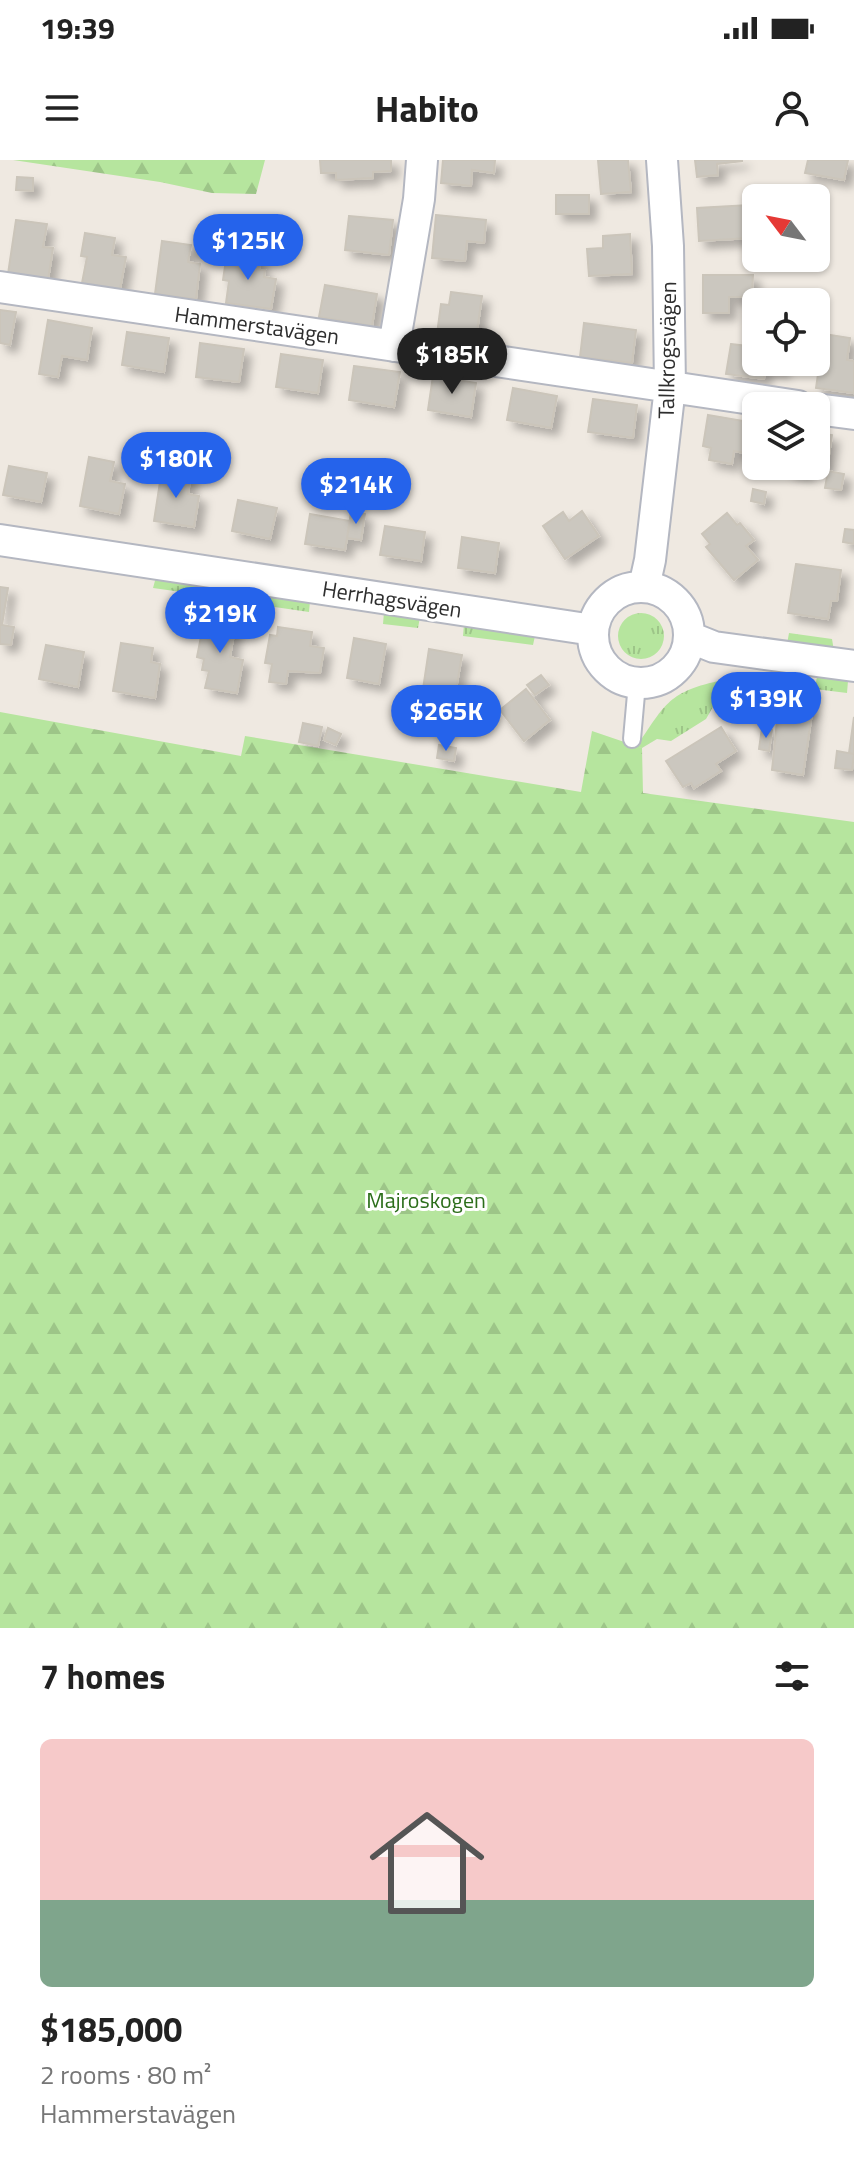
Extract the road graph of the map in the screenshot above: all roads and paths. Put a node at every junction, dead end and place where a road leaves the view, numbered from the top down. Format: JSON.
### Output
{"nodes":[{"id":1,"x":422,"y":160,"type":"edge"},
{"id":2,"x":662,"y":160,"type":"edge"},
{"id":3,"x":0,"y":287,"type":"edge"},
{"id":4,"x":394,"y":346,"type":"junction"},
{"id":5,"x":670,"y":387,"type":"junction"},
{"id":6,"x":742,"y":398,"type":"edge"},
{"id":7,"x":830,"y":411,"type":"edge"},
{"id":8,"x":854,"y":414,"type":"edge"},
{"id":9,"x":0,"y":540,"type":"edge"},
{"id":10,"x":644,"y":587,"type":"junction"},
{"id":11,"x":593,"y":630,"type":"junction"},
{"id":12,"x":689,"y":637,"type":"junction"},
{"id":13,"x":854,"y":666,"type":"edge"},
{"id":14,"x":637,"y":683,"type":"junction"},
{"id":15,"x":632,"y":739,"type":"dead end"}],
"edges":[{"from":1,"to":4,"type":"street"},
{"from":2,"to":5,"type":"street","name":"Tallkrogsvägen"},
{"from":3,"to":4,"type":"street","name":"Hammerstavägen"},
{"from":4,"to":5,"type":"street","name":"Hammerstavägen"},
{"from":5,"to":6,"type":"street","name":"Hammerstavägen"},
{"from":5,"to":10,"type":"street","name":"Tallkrogsvägen"},
{"from":7,"to":8,"type":"street"},
{"from":9,"to":11,"type":"street","name":"Herrhagsvägen"},
{"from":10,"to":11,"type":"street"},
{"from":10,"to":12,"type":"street"},
{"from":11,"to":14,"type":"street"},
{"from":12,"to":13,"type":"street"},
{"from":12,"to":14,"type":"street"},
{"from":14,"to":15,"type":"lane"}]}
